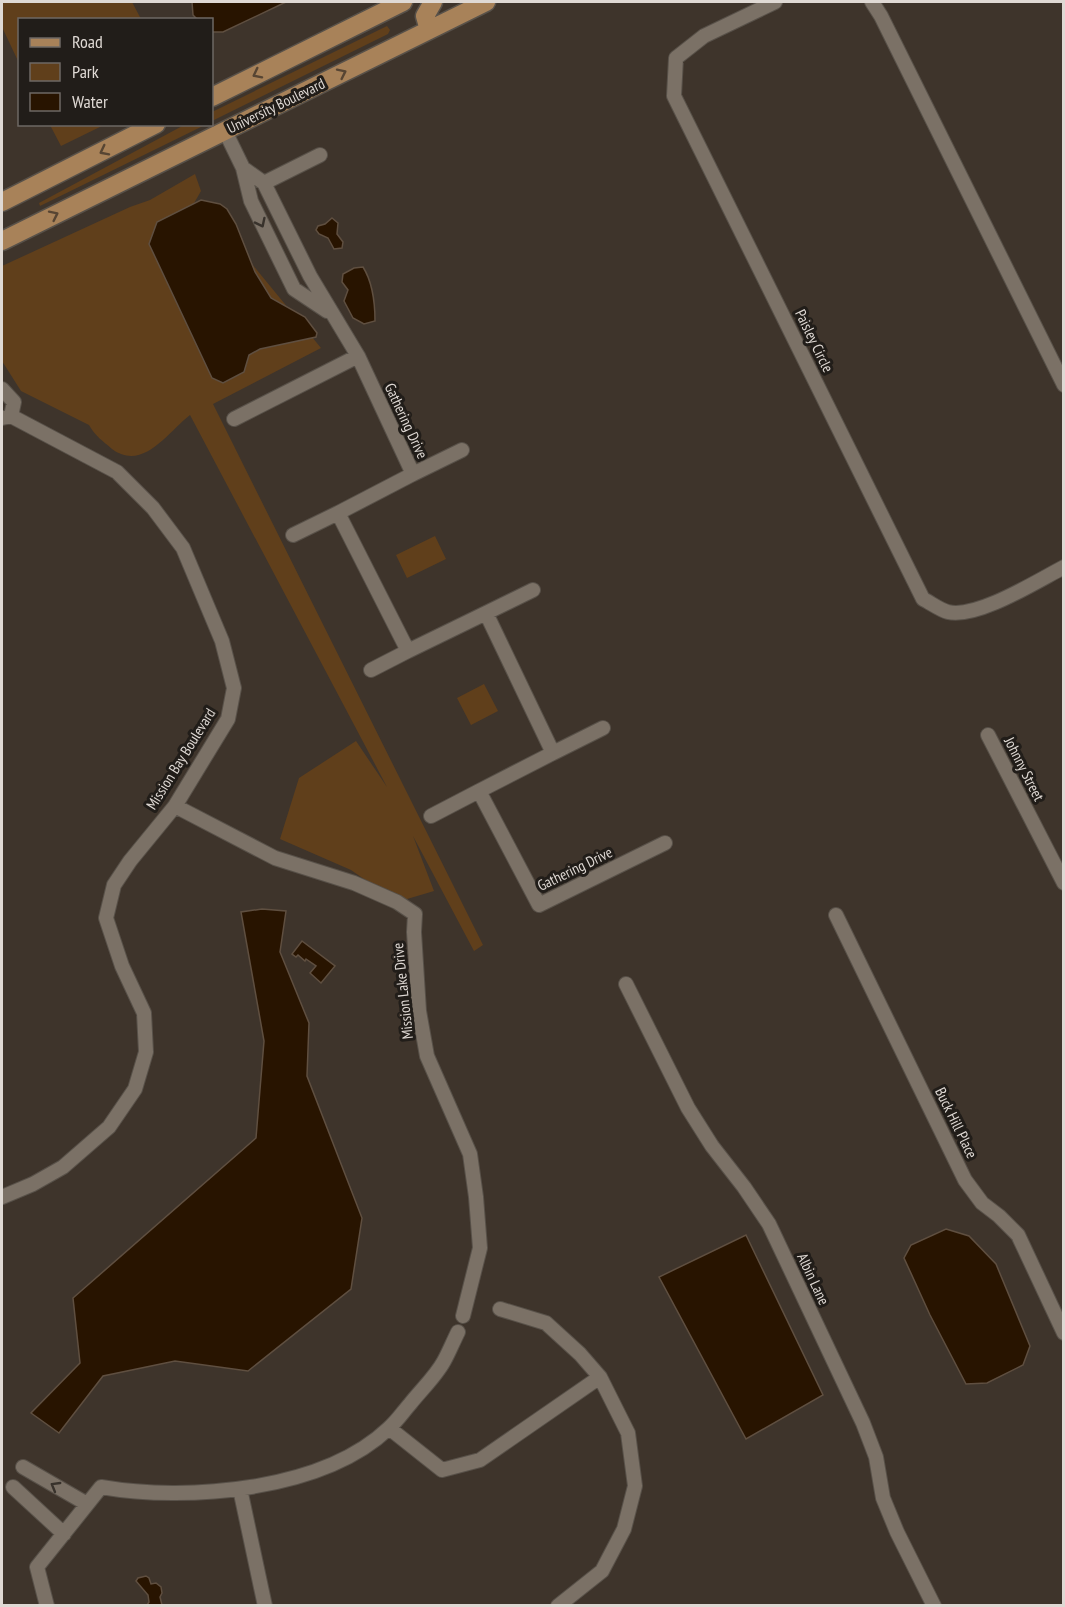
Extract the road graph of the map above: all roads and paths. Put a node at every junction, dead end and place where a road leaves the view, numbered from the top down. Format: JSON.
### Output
{"nodes":[{"id":1,"x":403,"y":2,"type":"edge"},
{"id":2,"x":433,"y":2,"type":"edge"},
{"id":3,"x":486,"y":2,"type":"edge"},
{"id":4,"x":775,"y":2,"type":"edge"},
{"id":5,"x":872,"y":2,"type":"edge"},
{"id":6,"x":429,"y":30,"type":"junction"},
{"id":7,"x":213,"y":97,"type":"edge"},
{"id":8,"x":152,"y":126,"type":"edge"},
{"id":9,"x":225,"y":131,"type":"junction"},
{"id":10,"x":320,"y":155,"type":"dead end"},
{"id":11,"x":243,"y":168,"type":"junction"},
{"id":12,"x":264,"y":183,"type":"junction"},
{"id":13,"x":2,"y":202,"type":"edge"},
{"id":14,"x":2,"y":242,"type":"edge"},
{"id":15,"x":332,"y":314,"type":"junction"},
{"id":16,"x":358,"y":356,"type":"junction"},
{"id":17,"x":1064,"y":385,"type":"edge"},
{"id":18,"x":2,"y":389,"type":"edge"},
{"id":19,"x":6,"y":417,"type":"edge"},
{"id":20,"x":234,"y":419,"type":"dead end"},
{"id":21,"x":462,"y":450,"type":"dead end"},
{"id":22,"x":413,"y":474,"type":"junction"},
{"id":23,"x":338,"y":513,"type":"junction"},
{"id":24,"x":293,"y":535,"type":"dead end"},
{"id":25,"x":1064,"y":567,"type":"edge"},
{"id":26,"x":533,"y":590,"type":"dead end"},
{"id":27,"x":486,"y":614,"type":"junction"},
{"id":28,"x":408,"y":651,"type":"junction"},
{"id":29,"x":371,"y":670,"type":"dead end"},
{"id":30,"x":603,"y":728,"type":"dead end"},
{"id":31,"x":987,"y":735,"type":"dead end"},
{"id":32,"x":554,"y":753,"type":"junction"},
{"id":33,"x":479,"y":791,"type":"junction"},
{"id":34,"x":175,"y":806,"type":"junction"},
{"id":35,"x":430,"y":816,"type":"dead end"},
{"id":36,"x":665,"y":843,"type":"dead end"},
{"id":37,"x":1064,"y":883,"type":"edge"},
{"id":38,"x":836,"y":915,"type":"dead end"},
{"id":39,"x":626,"y":984,"type":"dead end"},
{"id":40,"x":2,"y":1197,"type":"edge"},
{"id":41,"x":500,"y":1309,"type":"dead end"},
{"id":42,"x":463,"y":1316,"type":"dead end"},
{"id":43,"x":458,"y":1332,"type":"dead end"},
{"id":44,"x":1064,"y":1333,"type":"edge"},
{"id":45,"x":600,"y":1377,"type":"junction"},
{"id":46,"x":389,"y":1428,"type":"junction"},
{"id":47,"x":23,"y":1467,"type":"dead end"},
{"id":48,"x":13,"y":1487,"type":"dead end"},
{"id":49,"x":240,"y":1489,"type":"junction"},
{"id":50,"x":87,"y":1504,"type":"junction"},
{"id":51,"x":64,"y":1534,"type":"junction"},
{"id":52,"x":47,"y":1605,"type":"edge"},
{"id":53,"x":265,"y":1605,"type":"edge"},
{"id":54,"x":558,"y":1605,"type":"edge"},
{"id":55,"x":934,"y":1605,"type":"edge"}],
"edges":[{"from":1,"to":7,"type":"main road","one_way":true},
{"from":2,"to":6,"type":"main road"},
{"from":3,"to":6,"type":"main road","name":"University Boulevard"},
{"from":4,"to":25,"type":"street","name":"Paisley Circle"},
{"from":5,"to":17,"type":"street"},
{"from":9,"to":6,"type":"main road","name":"University Boulevard","one_way":true},
{"from":8,"to":13,"type":"main road","one_way":true},
{"from":9,"to":11,"type":"street"},
{"from":14,"to":9,"type":"main road","name":"University Boulevard","one_way":true},
{"from":10,"to":12,"type":"street"},
{"from":11,"to":12,"type":"street"},
{"from":11,"to":15,"type":"street","one_way":true},
{"from":12,"to":15,"type":"street","name":"Gathering Drive"},
{"from":15,"to":16,"type":"street","name":"Gathering Drive"},
{"from":16,"to":20,"type":"street"},
{"from":16,"to":22,"type":"street","name":"Gathering Drive"},
{"from":18,"to":19,"type":"street","name":"Mission Bay Boulevard"},
{"from":19,"to":34,"type":"street","name":"Mission Bay Boulevard"},
{"from":21,"to":22,"type":"street"},
{"from":22,"to":23,"type":"street","name":"Gathering Drive"},
{"from":23,"to":24,"type":"street","name":"Gathering Drive"},
{"from":23,"to":28,"type":"street"},
{"from":26,"to":27,"type":"street"},
{"from":27,"to":28,"type":"street"},
{"from":27,"to":32,"type":"street"},
{"from":28,"to":29,"type":"street"},
{"from":30,"to":32,"type":"street"},
{"from":31,"to":37,"type":"street","name":"Johnny Street"},
{"from":32,"to":33,"type":"street"},
{"from":33,"to":35,"type":"street"},
{"from":33,"to":36,"type":"street","name":"Gathering Drive"},
{"from":34,"to":40,"type":"street","name":"Mission Bay Boulevard"},
{"from":34,"to":42,"type":"street","name":"Mission Lake Drive"},
{"from":38,"to":44,"type":"street","name":"Buck Hill Place"},
{"from":39,"to":55,"type":"street","name":"Albin Lane"},
{"from":41,"to":45,"type":"street"},
{"from":43,"to":46,"type":"street"},
{"from":45,"to":46,"type":"street"},
{"from":45,"to":54,"type":"street"},
{"from":46,"to":49,"type":"street"},
{"from":50,"to":47,"type":"street","one_way":true},
{"from":48,"to":51,"type":"street"},
{"from":49,"to":50,"type":"street"},
{"from":49,"to":53,"type":"street"},
{"from":50,"to":51,"type":"street"},
{"from":51,"to":52,"type":"street"}]}
